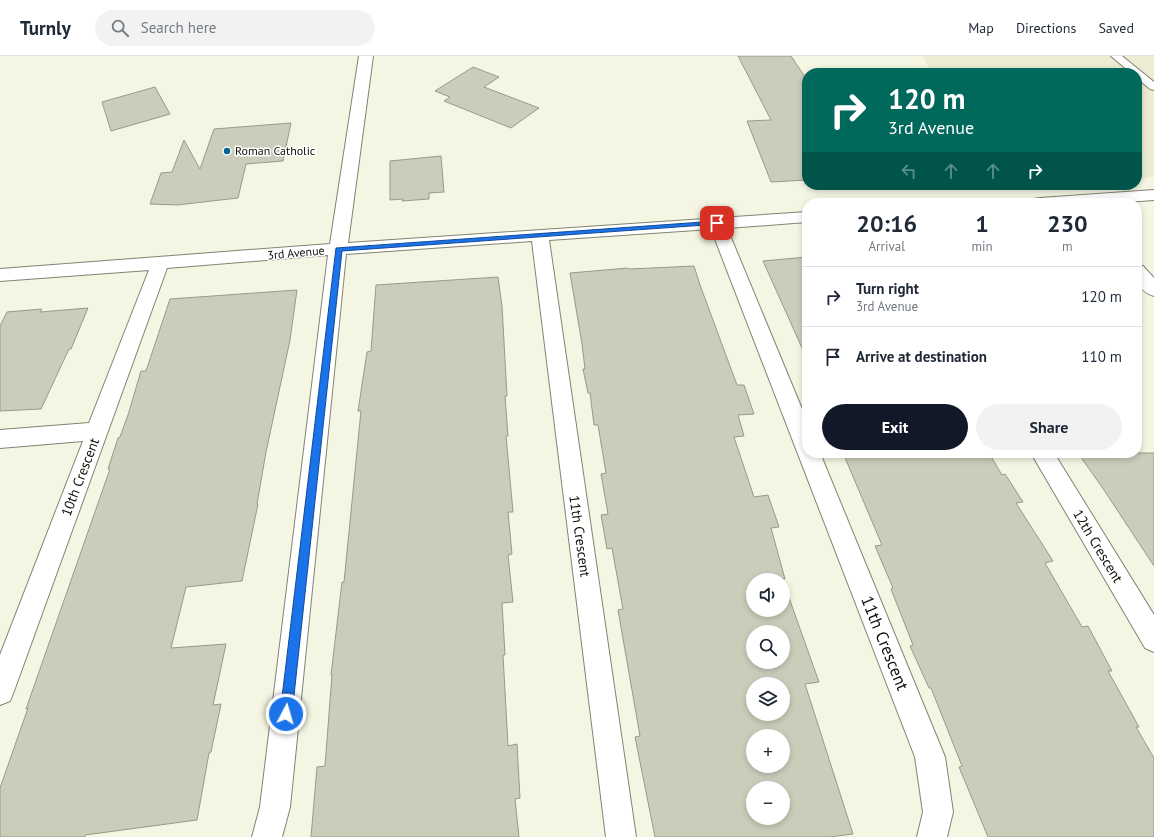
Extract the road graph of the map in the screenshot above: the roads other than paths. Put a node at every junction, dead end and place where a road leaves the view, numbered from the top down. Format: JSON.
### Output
{"nodes":[{"id":1,"x":366,"y":56,"type":"edge"},
{"id":2,"x":1116,"y":56,"type":"edge"},
{"id":3,"x":1131,"y":68,"type":"edge"},
{"id":4,"x":1142,"y":77,"type":"edge"},
{"id":5,"x":1154,"y":87,"type":"edge"},
{"id":6,"x":1154,"y":195,"type":"edge"},
{"id":7,"x":1121,"y":198,"type":"edge"},
{"id":8,"x":802,"y":218,"type":"edge"},
{"id":9,"x":717,"y":223,"type":"junction"},
{"id":10,"x":540,"y":236,"type":"junction"},
{"id":11,"x":338,"y":249,"type":"junction"},
{"id":12,"x":160,"y":264,"type":"junction"},
{"id":13,"x":0,"y":275,"type":"edge"},
{"id":14,"x":1142,"y":276,"type":"edge"},
{"id":15,"x":1154,"y":290,"type":"edge"},
{"id":16,"x":97,"y":431,"type":"junction"},
{"id":17,"x":802,"y":436,"type":"edge"},
{"id":18,"x":0,"y":439,"type":"edge"},
{"id":19,"x":811,"y":458,"type":"edge"},
{"id":20,"x":1045,"y":458,"type":"edge"},
{"id":21,"x":1154,"y":639,"type":"edge"},
{"id":22,"x":5,"y":664,"type":"edge"},
{"id":23,"x":0,"y":691,"type":"edge"},
{"id":24,"x":267,"y":837,"type":"edge"},
{"id":25,"x":621,"y":837,"type":"edge"},
{"id":26,"x":932,"y":837,"type":"edge"}],
"edges":[{"from":1,"to":11,"type":"street"},
{"from":2,"to":3,"type":"lane"},
{"from":4,"to":5,"type":"lane"},
{"from":6,"to":7,"type":"street"},
{"from":8,"to":9,"type":"street","name":"3rd Avenue"},
{"from":9,"to":10,"type":"street","name":"3rd Avenue"},
{"from":9,"to":17,"type":"street"},
{"from":10,"to":11,"type":"street","name":"3rd Avenue"},
{"from":10,"to":25,"type":"street","name":"11th Crescent"},
{"from":11,"to":12,"type":"street","name":"3rd Avenue"},
{"from":11,"to":24,"type":"street"},
{"from":12,"to":13,"type":"street","name":"3rd Avenue"},
{"from":12,"to":16,"type":"street","name":"10th Crescent"},
{"from":14,"to":15,"type":"street"},
{"from":16,"to":18,"type":"street"},
{"from":16,"to":22,"type":"street","name":"10th Crescent"},
{"from":19,"to":26,"type":"street","name":"11th Crescent"},
{"from":20,"to":21,"type":"street","name":"12th Crescent"},
{"from":22,"to":23,"type":"street","name":"10th Crescent"}]}
